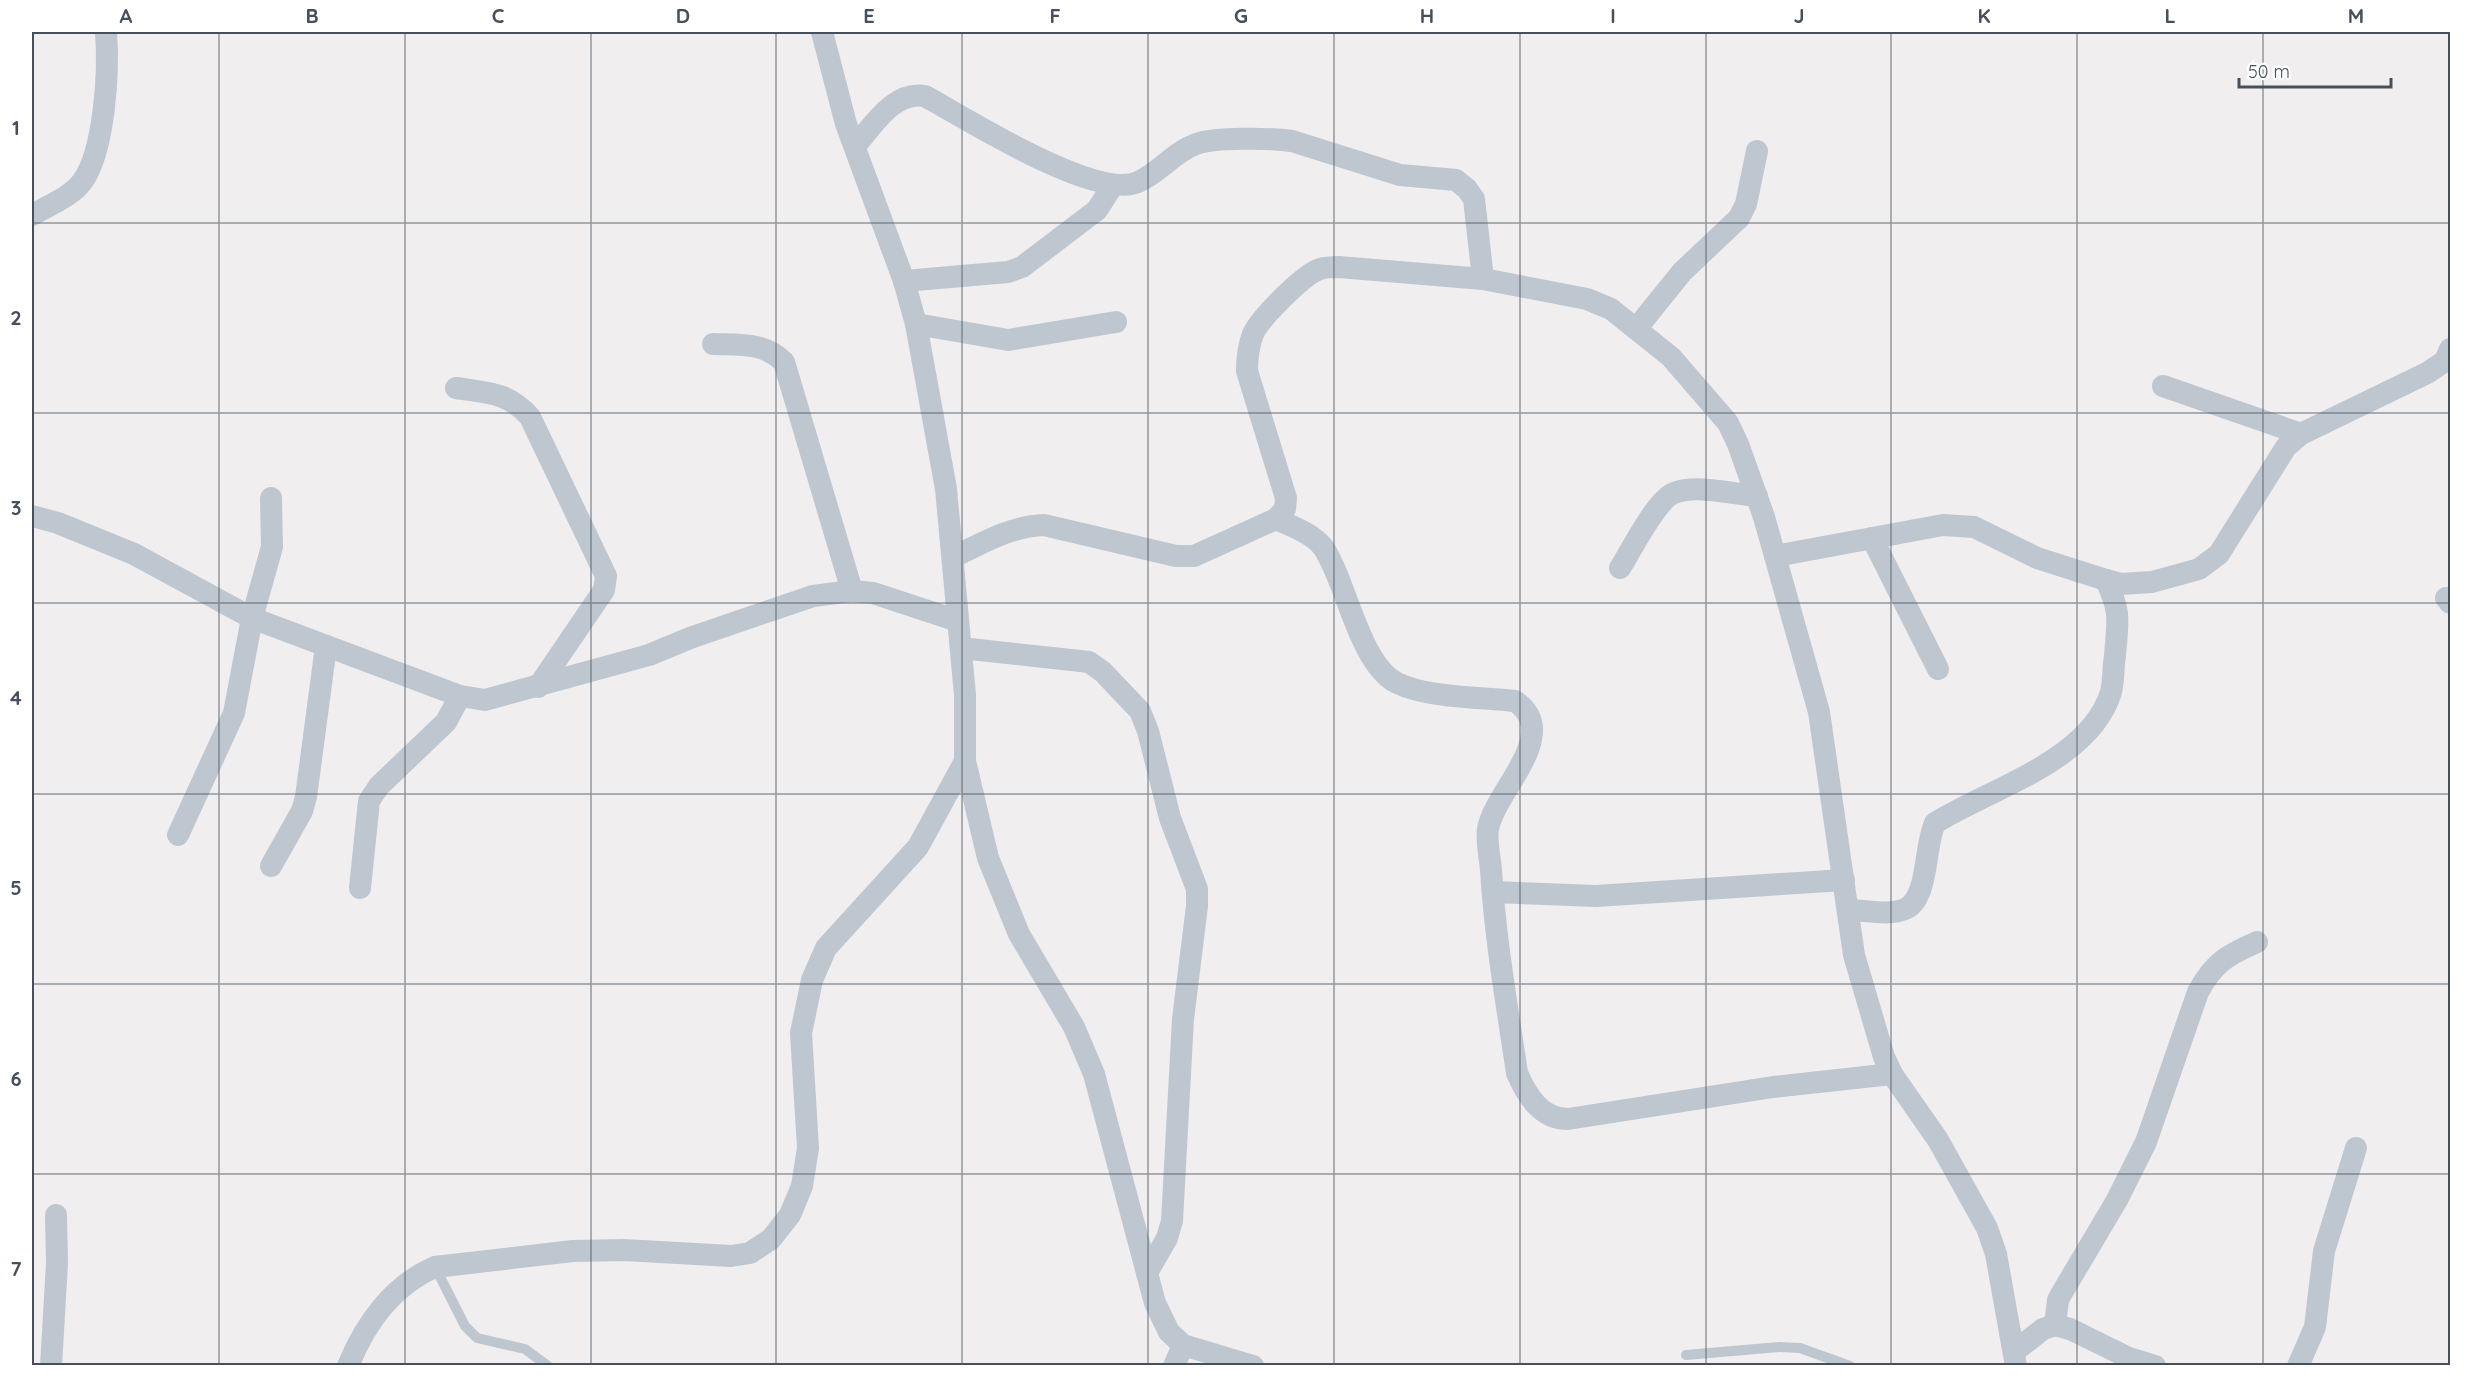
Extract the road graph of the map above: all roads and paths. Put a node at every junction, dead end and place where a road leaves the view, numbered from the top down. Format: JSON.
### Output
{"nodes":[{"id":1,"x":106,"y":32,"type":"edge"},
{"id":2,"x":822,"y":32,"type":"edge"},
{"id":3,"x":855,"y":146,"type":"junction"},
{"id":4,"x":1757,"y":151,"type":"dead end"},
{"id":5,"x":1113,"y":185,"type":"junction"},
{"id":6,"x":32,"y":215,"type":"edge"},
{"id":7,"x":1483,"y":279,"type":"junction"},
{"id":8,"x":904,"y":280,"type":"junction"},
{"id":9,"x":1116,"y":322,"type":"dead end"},
{"id":10,"x":916,"y":324,"type":"junction"},
{"id":11,"x":1636,"y":328,"type":"junction"},
{"id":12,"x":713,"y":345,"type":"dead end"},
{"id":13,"x":2451,"y":349,"type":"edge"},
{"id":14,"x":2163,"y":386,"type":"dead end"},
{"id":15,"x":456,"y":388,"type":"dead end"},
{"id":16,"x":2301,"y":434,"type":"junction"},
{"id":17,"x":1757,"y":496,"type":"junction"},
{"id":18,"x":271,"y":498,"type":"dead end"},
{"id":19,"x":32,"y":516,"type":"edge"},
{"id":20,"x":1276,"y":519,"type":"junction"},
{"id":21,"x":1872,"y":538,"type":"junction"},
{"id":22,"x":1775,"y":556,"type":"junction"},
{"id":23,"x":952,"y":557,"type":"junction"},
{"id":24,"x":1620,"y":568,"type":"dead end"},
{"id":25,"x":2106,"y":580,"type":"junction"},
{"id":26,"x":852,"y":591,"type":"junction"},
{"id":27,"x":252,"y":618,"type":"junction"},
{"id":28,"x":958,"y":621,"type":"junction"},
{"id":29,"x":326,"y":646,"type":"junction"},
{"id":30,"x":961,"y":648,"type":"junction"},
{"id":31,"x":1938,"y":669,"type":"dead end"},
{"id":32,"x":538,"y":687,"type":"junction"},
{"id":33,"x":460,"y":696,"type":"junction"},
{"id":34,"x":965,"y":761,"type":"junction"},
{"id":35,"x":178,"y":835,"type":"dead end"},
{"id":36,"x":271,"y":866,"type":"dead end"},
{"id":37,"x":1844,"y":880,"type":"junction"},
{"id":38,"x":360,"y":888,"type":"dead end"},
{"id":39,"x":1492,"y":892,"type":"junction"},
{"id":40,"x":1848,"y":910,"type":"junction"},
{"id":41,"x":2257,"y":942,"type":"dead end"},
{"id":42,"x":1892,"y":1074,"type":"junction"},
{"id":43,"x":2356,"y":1148,"type":"dead end"},
{"id":44,"x":56,"y":1215,"type":"dead end"},
{"id":45,"x":435,"y":1268,"type":"junction"},
{"id":46,"x":1147,"y":1273,"type":"junction"},
{"id":47,"x":2055,"y":1325,"type":"junction"},
{"id":48,"x":1183,"y":1345,"type":"junction"},
{"id":49,"x":1686,"y":1355,"type":"dead end"},
{"id":50,"x":2016,"y":1358,"type":"edge"},
{"id":51,"x":51,"y":1365,"type":"edge"},
{"id":52,"x":348,"y":1365,"type":"edge"},
{"id":53,"x":548,"y":1365,"type":"edge"},
{"id":54,"x":1174,"y":1365,"type":"edge"},
{"id":55,"x":1253,"y":1365,"type":"edge"},
{"id":56,"x":1850,"y":1365,"type":"edge"},
{"id":57,"x":2155,"y":1365,"type":"edge"},
{"id":58,"x":2298,"y":1365,"type":"edge"}],
"edges":[{"from":1,"to":6,"type":"street"},
{"from":2,"to":3,"type":"street"},
{"from":3,"to":5,"type":"street"},
{"from":3,"to":8,"type":"street"},
{"from":4,"to":11,"type":"street"},
{"from":5,"to":7,"type":"street"},
{"from":5,"to":8,"type":"street"},
{"from":7,"to":11,"type":"street"},
{"from":7,"to":20,"type":"street"},
{"from":8,"to":10,"type":"street"},
{"from":9,"to":10,"type":"street"},
{"from":10,"to":23,"type":"street"},
{"from":11,"to":17,"type":"street"},
{"from":12,"to":26,"type":"street"},
{"from":13,"to":16,"type":"street"},
{"from":14,"to":16,"type":"street"},
{"from":15,"to":32,"type":"street"},
{"from":16,"to":25,"type":"street"},
{"from":17,"to":22,"type":"street"},
{"from":17,"to":24,"type":"street"},
{"from":18,"to":27,"type":"street"},
{"from":19,"to":27,"type":"street"},
{"from":20,"to":23,"type":"street"},
{"from":20,"to":39,"type":"street"},
{"from":21,"to":22,"type":"street"},
{"from":21,"to":25,"type":"street"},
{"from":21,"to":31,"type":"street"},
{"from":22,"to":37,"type":"street"},
{"from":23,"to":28,"type":"street"},
{"from":25,"to":40,"type":"street"},
{"from":26,"to":28,"type":"street"},
{"from":26,"to":32,"type":"street"},
{"from":27,"to":29,"type":"street"},
{"from":27,"to":35,"type":"street"},
{"from":28,"to":30,"type":"street"},
{"from":29,"to":33,"type":"street"},
{"from":29,"to":36,"type":"street"},
{"from":30,"to":34,"type":"street"},
{"from":30,"to":46,"type":"street"},
{"from":32,"to":33,"type":"street"},
{"from":33,"to":38,"type":"street"},
{"from":34,"to":45,"type":"street"},
{"from":34,"to":46,"type":"street"},
{"from":37,"to":39,"type":"street"},
{"from":37,"to":40,"type":"street"},
{"from":39,"to":42,"type":"street"},
{"from":40,"to":42,"type":"street"},
{"from":41,"to":47,"type":"street"},
{"from":42,"to":50,"type":"street"},
{"from":43,"to":58,"type":"street"},
{"from":44,"to":51,"type":"street"},
{"from":45,"to":52,"type":"street"},
{"from":45,"to":53,"type":"lane"},
{"from":46,"to":48,"type":"street"},
{"from":47,"to":50,"type":"street"},
{"from":47,"to":57,"type":"street"},
{"from":48,"to":54,"type":"street"},
{"from":48,"to":55,"type":"street"},
{"from":49,"to":56,"type":"lane"}]}
